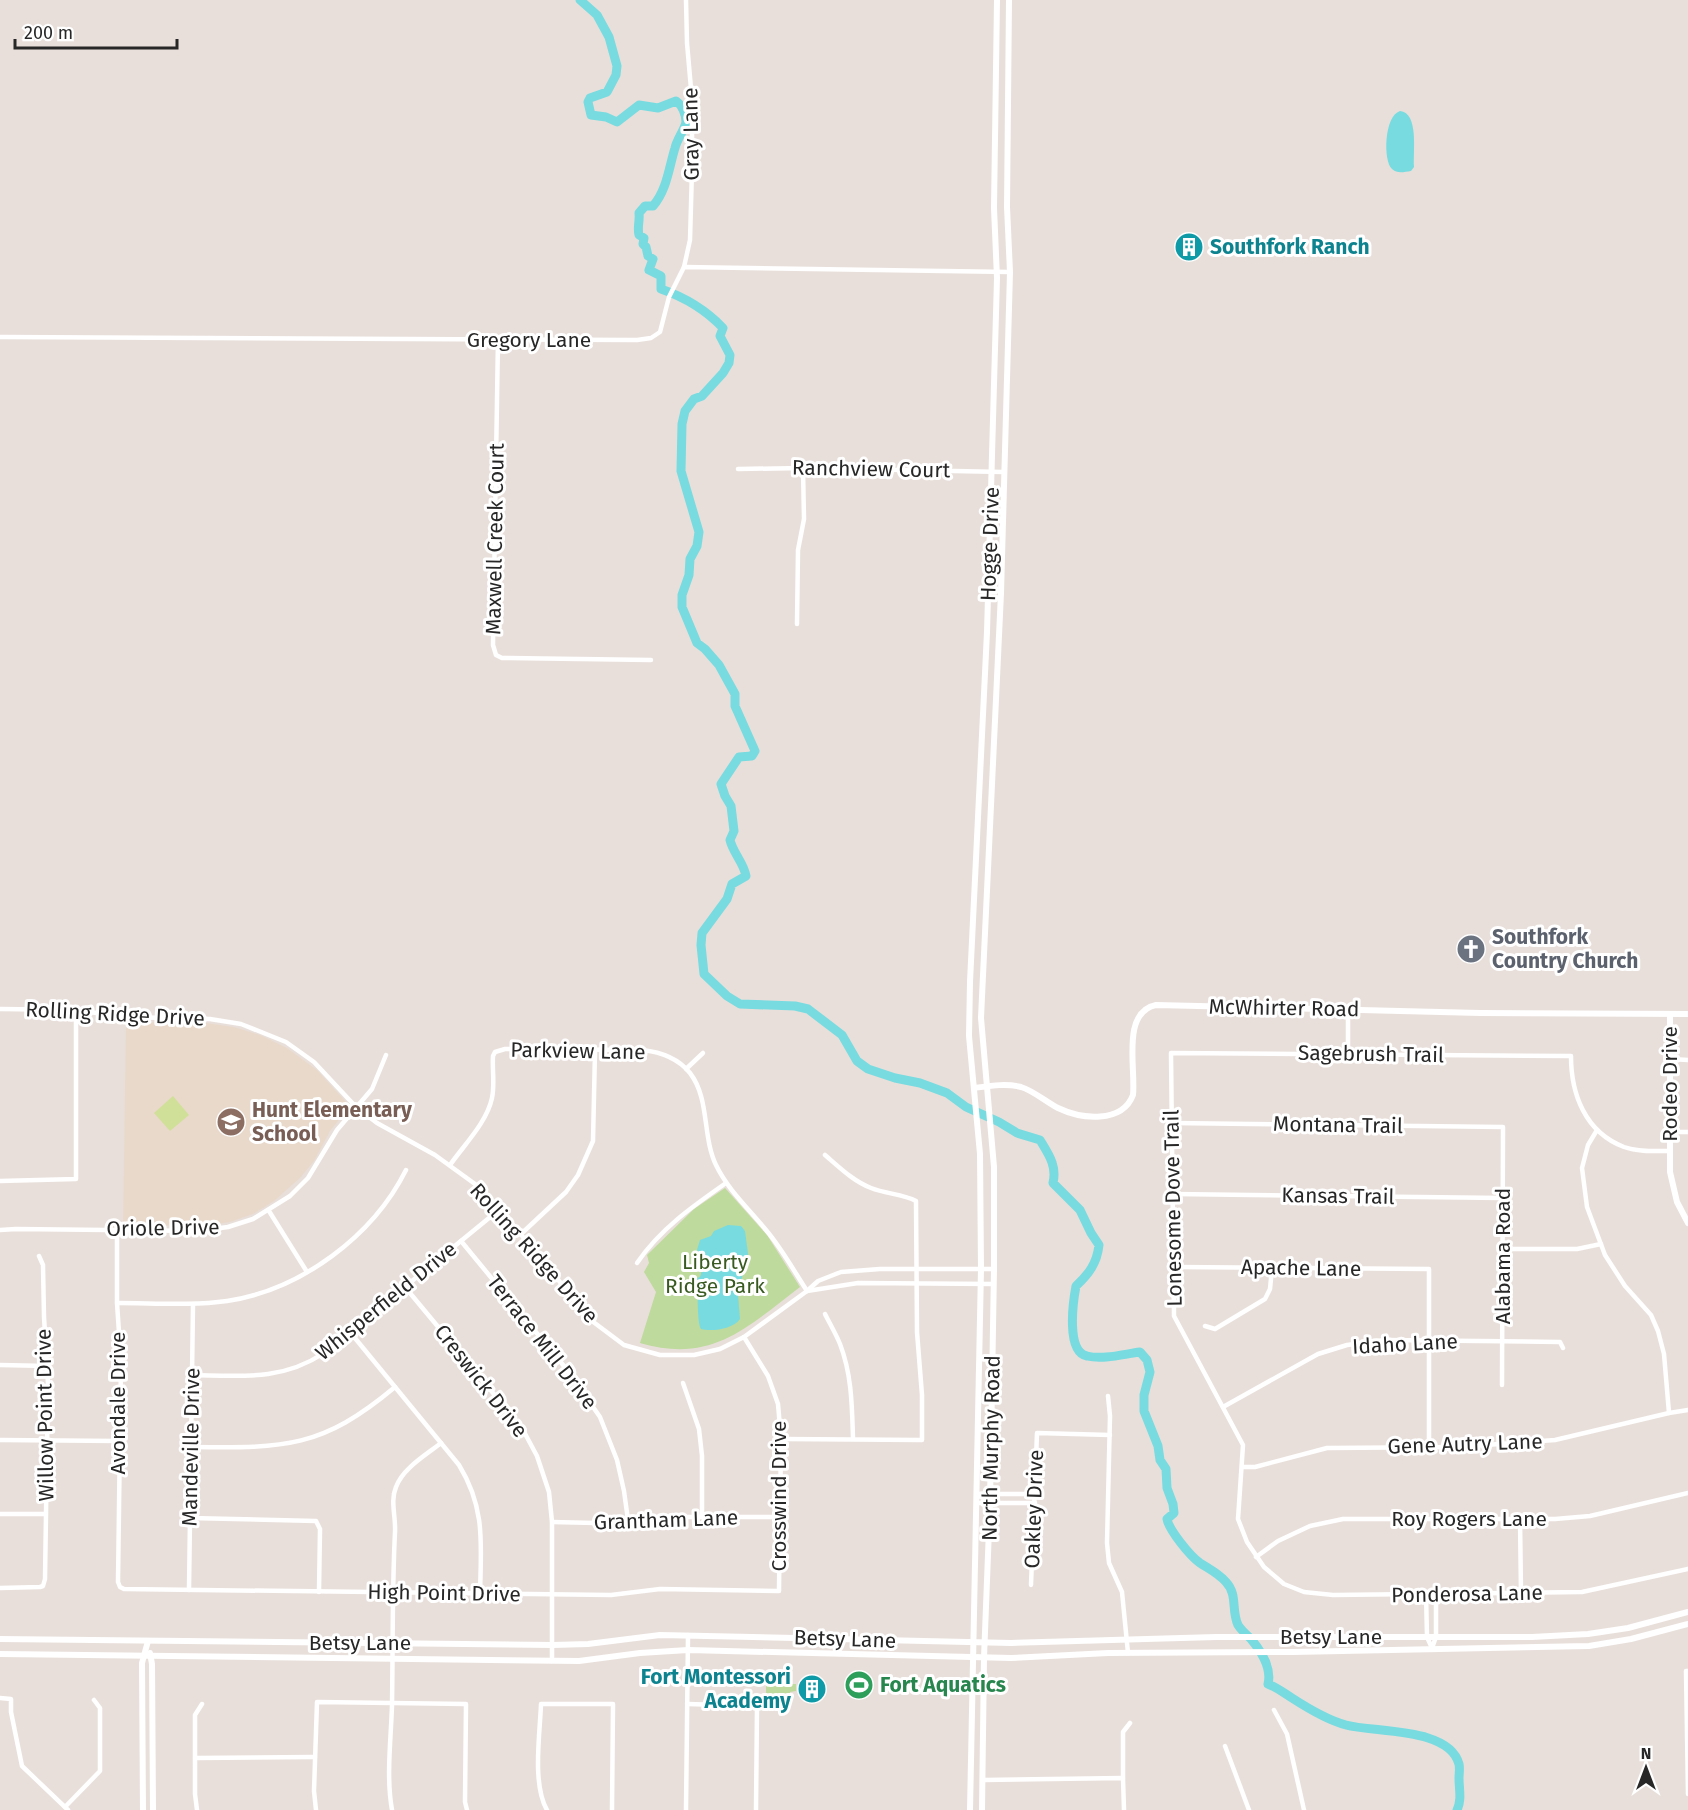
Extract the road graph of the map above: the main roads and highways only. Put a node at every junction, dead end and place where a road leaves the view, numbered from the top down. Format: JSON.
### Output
{"nodes":[{"id":1,"x":997,"y":0,"type":"edge"},
{"id":2,"x":1009,"y":0,"type":"edge"},
{"id":3,"x":987,"y":632,"type":"junction"},
{"id":4,"x":999,"y":632,"type":"junction"},
{"id":5,"x":976,"y":827,"type":"junction"},
{"id":6,"x":989,"y":828,"type":"junction"},
{"id":7,"x":1670,"y":1014,"type":"junction"},
{"id":8,"x":1688,"y":1014,"type":"edge"},
{"id":9,"x":986,"y":1087,"type":"junction"},
{"id":10,"x":974,"y":1088,"type":"junction"},
{"id":11,"x":1688,"y":1223,"type":"edge"},
{"id":12,"x":1688,"y":1612,"type":"edge"},
{"id":13,"x":1688,"y":1624,"type":"edge"},
{"id":14,"x":791,"y":1638,"type":"junction"},
{"id":15,"x":0,"y":1639,"type":"edge"},
{"id":16,"x":148,"y":1641,"type":"junction"},
{"id":17,"x":885,"y":1641,"type":"junction"},
{"id":18,"x":255,"y":1642,"type":"junction"},
{"id":19,"x":972,"y":1642,"type":"junction"},
{"id":20,"x":985,"y":1642,"type":"junction"},
{"id":21,"x":0,"y":1654,"type":"edge"},
{"id":22,"x":790,"y":1654,"type":"junction"},
{"id":23,"x":147,"y":1656,"type":"junction"},
{"id":24,"x":255,"y":1657,"type":"junction"},
{"id":25,"x":885,"y":1657,"type":"junction"},
{"id":26,"x":972,"y":1658,"type":"junction"},
{"id":27,"x":984,"y":1658,"type":"junction"},
{"id":28,"x":143,"y":1810,"type":"edge"},
{"id":29,"x":153,"y":1810,"type":"edge"},
{"id":30,"x":970,"y":1810,"type":"edge"},
{"id":31,"x":982,"y":1810,"type":"edge"}],
"edges":[{"from":1,"to":3,"type":"main road","name":"Hogge Drive"},
{"from":2,"to":4,"type":"main road","name":"Hogge Drive"},
{"from":3,"to":4,"type":"main road"},
{"from":3,"to":5,"type":"main road","name":"Hogge Drive"},
{"from":4,"to":6,"type":"main road","name":"Hogge Drive"},
{"from":5,"to":6,"type":"main road"},
{"from":5,"to":10,"type":"main road","name":"Hogge Drive"},
{"from":6,"to":9,"type":"main road","name":"Hogge Drive"},
{"from":7,"to":8,"type":"main road","name":"McWhirter Road"},
{"from":7,"to":9,"type":"main road","name":"McWhirter Road"},
{"from":7,"to":11,"type":"main road","name":"Rodeo Drive"},
{"from":9,"to":10,"type":"main road","name":"McWhirter Road"},
{"from":9,"to":20,"type":"main road","name":"North Murphy Road"},
{"from":10,"to":19,"type":"main road","name":"North Murphy Road"},
{"from":12,"to":20,"type":"main road","name":"Betsy Lane"},
{"from":13,"to":27,"type":"main road","name":"Betsy Lane"},
{"from":14,"to":17,"type":"main road","name":"Betsy Lane"},
{"from":14,"to":18,"type":"main road","name":"Betsy Lane"},
{"from":14,"to":22,"type":"main road"},
{"from":15,"to":16,"type":"main road","name":"Betsy Lane"},
{"from":16,"to":18,"type":"main road","name":"Betsy Lane"},
{"from":16,"to":23,"type":"main road"},
{"from":17,"to":19,"type":"main road","name":"Betsy Lane"},
{"from":17,"to":25,"type":"main road"},
{"from":18,"to":24,"type":"main road"},
{"from":19,"to":20,"type":"main road","name":"Betsy Lane"},
{"from":19,"to":26,"type":"main road","name":"North Murphy Road"},
{"from":20,"to":27,"type":"main road","name":"North Murphy Road"},
{"from":21,"to":23,"type":"main road","name":"Betsy Lane"},
{"from":22,"to":24,"type":"main road","name":"Betsy Lane"},
{"from":22,"to":25,"type":"main road","name":"Betsy Lane"},
{"from":23,"to":24,"type":"main road","name":"Betsy Lane"},
{"from":23,"to":28,"type":"main road"},
{"from":23,"to":29,"type":"main road"},
{"from":25,"to":26,"type":"main road","name":"Betsy Lane"},
{"from":26,"to":27,"type":"main road","name":"Betsy Lane"},
{"from":26,"to":30,"type":"main road","name":"North Murphy Road"},
{"from":27,"to":31,"type":"main road","name":"North Murphy Road"}]}
